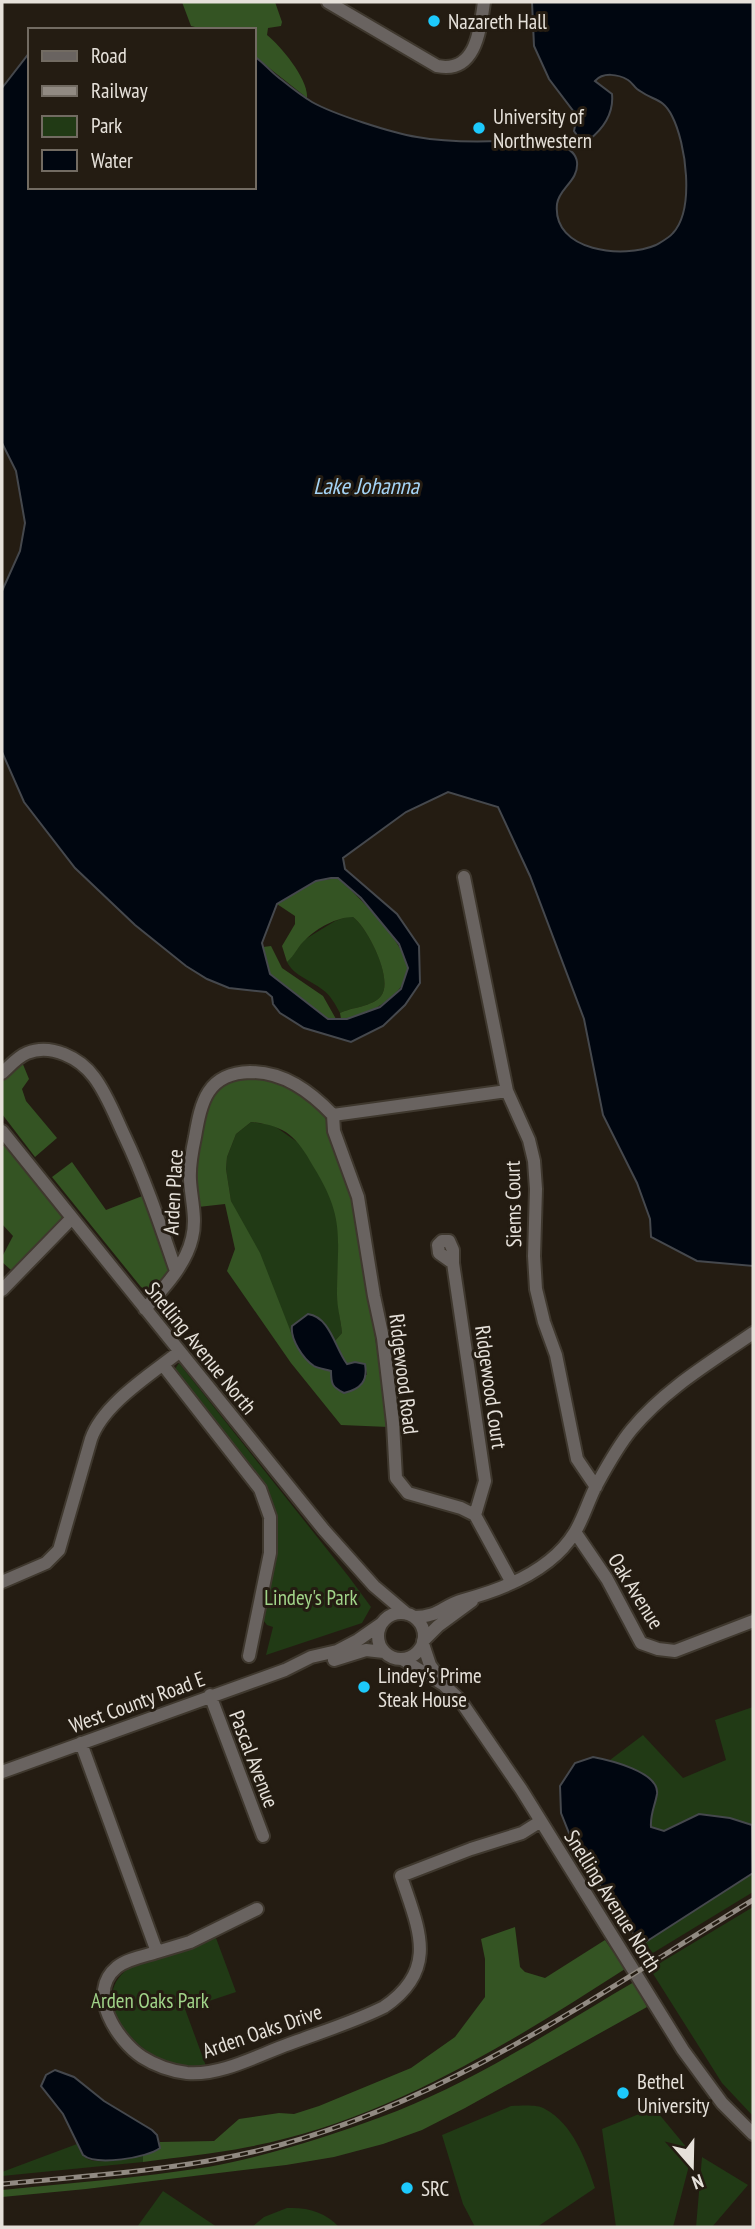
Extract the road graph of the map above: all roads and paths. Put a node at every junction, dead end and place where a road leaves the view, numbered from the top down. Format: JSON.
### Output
{"nodes":[{"id":1,"x":328,"y":2,"type":"edge"},
{"id":2,"x":484,"y":2,"type":"edge"},
{"id":3,"x":464,"y":877,"type":"dead end"},
{"id":4,"x":2,"y":1073,"type":"edge"},
{"id":5,"x":507,"y":1091,"type":"junction"},
{"id":6,"x":333,"y":1115,"type":"junction"},
{"id":7,"x":2,"y":1131,"type":"edge"},
{"id":8,"x":71,"y":1219,"type":"junction"},
{"id":9,"x":453,"y":1263,"type":"dead end"},
{"id":10,"x":176,"y":1271,"type":"junction"},
{"id":11,"x":2,"y":1290,"type":"edge"},
{"id":12,"x":145,"y":1309,"type":"junction"},
{"id":13,"x":753,"y":1333,"type":"edge"},
{"id":14,"x":179,"y":1352,"type":"junction"},
{"id":15,"x":163,"y":1365,"type":"junction"},
{"id":16,"x":596,"y":1487,"type":"junction"},
{"id":17,"x":475,"y":1515,"type":"junction"},
{"id":18,"x":575,"y":1532,"type":"junction"},
{"id":19,"x":2,"y":1581,"type":"edge"},
{"id":20,"x":512,"y":1583,"type":"junction"},
{"id":21,"x":374,"y":1586,"type":"junction"},
{"id":22,"x":478,"y":1596,"type":"junction"},
{"id":23,"x":410,"y":1615,"type":"junction"},
{"id":24,"x":753,"y":1621,"type":"edge"},
{"id":25,"x":382,"y":1623,"type":"junction"},
{"id":26,"x":423,"y":1642,"type":"junction"},
{"id":27,"x":384,"y":1652,"type":"junction"},
{"id":28,"x":250,"y":1656,"type":"dead end"},
{"id":29,"x":402,"y":1659,"type":"junction"},
{"id":30,"x":285,"y":1670,"type":"junction"},
{"id":31,"x":444,"y":1685,"type":"junction"},
{"id":32,"x":210,"y":1695,"type":"junction"},
{"id":33,"x":80,"y":1743,"type":"junction"},
{"id":34,"x":2,"y":1772,"type":"edge"},
{"id":35,"x":541,"y":1821,"type":"junction"},
{"id":36,"x":263,"y":1836,"type":"dead end"},
{"id":37,"x":257,"y":1909,"type":"dead end"},
{"id":38,"x":157,"y":1952,"type":"junction"},
{"id":39,"x":753,"y":2134,"type":"edge"}],
"edges":[{"from":1,"to":2,"type":"street"},
{"from":3,"to":5,"type":"street","name":"Siems Court"},
{"from":4,"to":10,"type":"street"},
{"from":5,"to":6,"type":"street"},
{"from":5,"to":16,"type":"street","name":"Siems Court"},
{"from":6,"to":10,"type":"street","name":"Arden Place"},
{"from":6,"to":17,"type":"street","name":"Ridgewood Road"},
{"from":7,"to":8,"type":"street","name":"Snelling Avenue North"},
{"from":8,"to":11,"type":"street"},
{"from":8,"to":12,"type":"street","name":"Snelling Avenue North"},
{"from":9,"to":17,"type":"street","name":"Ridgewood Court"},
{"from":10,"to":12,"type":"street","name":"Arden Place"},
{"from":12,"to":14,"type":"street","name":"Snelling Avenue North"},
{"from":13,"to":16,"type":"street"},
{"from":14,"to":15,"type":"street"},
{"from":14,"to":21,"type":"street","name":"Snelling Avenue North"},
{"from":15,"to":19,"type":"street"},
{"from":15,"to":28,"type":"street","name":"Snelling Avenue North"},
{"from":16,"to":18,"type":"street"},
{"from":17,"to":20,"type":"street"},
{"from":18,"to":20,"type":"street"},
{"from":18,"to":24,"type":"street","name":"Oak Avenue"},
{"from":20,"to":22,"type":"street"},
{"from":21,"to":23,"type":"street","name":"Snelling Avenue North"},
{"from":21,"to":25,"type":"street","name":"Snelling Avenue North"},
{"from":22,"to":23,"type":"street"},
{"from":22,"to":26,"type":"street"},
{"from":23,"to":25,"type":"street"},
{"from":23,"to":26,"type":"street"},
{"from":25,"to":27,"type":"street"},
{"from":25,"to":30,"type":"street","name":"West County Road E"},
{"from":26,"to":29,"type":"street"},
{"from":26,"to":31,"type":"street","name":"Snelling Avenue North"},
{"from":27,"to":29,"type":"street"},
{"from":27,"to":30,"type":"street","name":"West County Road E"},
{"from":29,"to":31,"type":"street","name":"Snelling Avenue North"},
{"from":30,"to":32,"type":"street","name":"West County Road E"},
{"from":31,"to":35,"type":"street","name":"Snelling Avenue North"},
{"from":32,"to":33,"type":"street","name":"West County Road E"},
{"from":32,"to":36,"type":"street","name":"Pascal Avenue"},
{"from":33,"to":34,"type":"street","name":"West County Road E"},
{"from":33,"to":38,"type":"street"},
{"from":35,"to":38,"type":"street","name":"Arden Oaks Drive"},
{"from":35,"to":39,"type":"street","name":"Snelling Avenue North"},
{"from":37,"to":38,"type":"street"}]}
